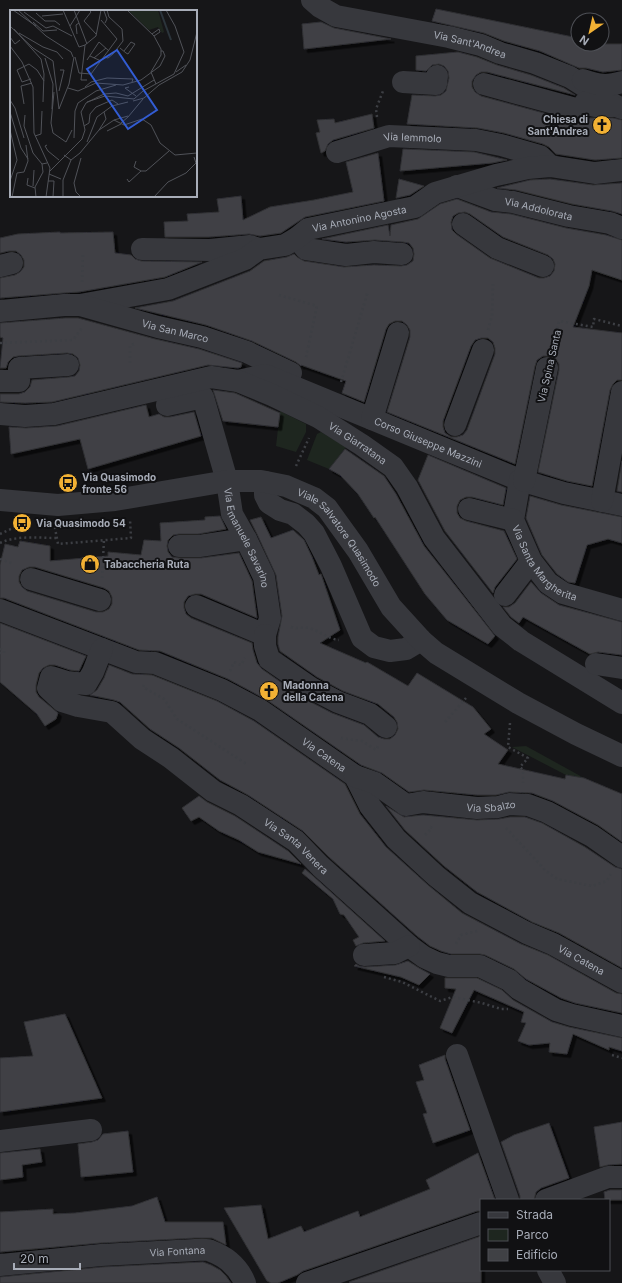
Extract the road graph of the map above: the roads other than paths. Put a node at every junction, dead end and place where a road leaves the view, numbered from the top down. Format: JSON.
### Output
{"nodes":[{"id":1,"x":312,"y":0,"type":"edge"},
{"id":2,"x":437,"y":76,"type":"dead end"},
{"id":3,"x":570,"y":77,"type":"junction"},
{"id":4,"x":403,"y":82,"type":"road end"},
{"id":5,"x":622,"y":82,"type":"edge"},
{"id":6,"x":484,"y":84,"type":"dead end"},
{"id":7,"x":619,"y":107,"type":"edge"},
{"id":8,"x":337,"y":152,"type":"dead end"},
{"id":9,"x":550,"y":166,"type":"junction"},
{"id":10,"x":622,"y":170,"type":"edge"},
{"id":11,"x":457,"y":186,"type":"junction"},
{"id":12,"x":463,"y":224,"type":"dead end"},
{"id":13,"x":622,"y":228,"type":"edge"},
{"id":14,"x":297,"y":238,"type":"junction"},
{"id":15,"x":259,"y":249,"type":"junction"},
{"id":16,"x":142,"y":250,"type":"dead end"},
{"id":17,"x":402,"y":254,"type":"dead end"},
{"id":18,"x":543,"y":266,"type":"dead end"},
{"id":19,"x":83,"y":305,"type":"junction"},
{"id":20,"x":0,"y":311,"type":"edge"},
{"id":21,"x":398,"y":333,"type":"dead end"},
{"id":22,"x":483,"y":350,"type":"road end"},
{"id":23,"x":68,"y":365,"type":"dead end"},
{"id":24,"x":547,"y":368,"type":"road end"},
{"id":25,"x":0,"y":381,"type":"edge"},
{"id":26,"x":238,"y":381,"type":"junction"},
{"id":27,"x":622,"y":392,"type":"edge"},
{"id":28,"x":335,"y":404,"type":"junction"},
{"id":29,"x":167,"y":405,"type":"dead end"},
{"id":30,"x":0,"y":414,"type":"edge"},
{"id":31,"x":372,"y":419,"type":"junction"},
{"id":32,"x":450,"y":439,"type":"junction"},
{"id":33,"x":522,"y":480,"type":"junction"},
{"id":34,"x":227,"y":481,"type":"junction"},
{"id":35,"x":265,"y":482,"type":"junction"},
{"id":36,"x":0,"y":500,"type":"edge"},
{"id":37,"x":612,"y":503,"type":"edge"},
{"id":38,"x":469,"y":509,"type":"dead end"},
{"id":39,"x":513,"y":520,"type":"junction"},
{"id":40,"x":246,"y":539,"type":"junction"},
{"id":41,"x":179,"y":546,"type":"dead end"},
{"id":42,"x":531,"y":561,"type":"junction"},
{"id":43,"x":31,"y":579,"type":"dead end"},
{"id":44,"x":505,"y":595,"type":"dead end"},
{"id":45,"x":100,"y":600,"type":"dead end"},
{"id":46,"x":196,"y":606,"type":"dead end"},
{"id":47,"x":0,"y":610,"type":"edge"},
{"id":48,"x":622,"y":610,"type":"edge"},
{"id":49,"x":264,"y":628,"type":"junction"},
{"id":50,"x":421,"y":640,"type":"junction"},
{"id":51,"x":102,"y":649,"type":"junction"},
{"id":52,"x":596,"y":664,"type":"dead end"},
{"id":53,"x":622,"y":668,"type":"edge"},
{"id":54,"x":622,"y":703,"type":"edge"},
{"id":55,"x":386,"y":727,"type":"road end"},
{"id":56,"x":622,"y":756,"type":"edge"},
{"id":57,"x":355,"y":776,"type":"junction"},
{"id":58,"x":621,"y":857,"type":"edge"},
{"id":59,"x":409,"y":946,"type":"junction"},
{"id":60,"x":370,"y":955,"type":"road end"},
{"id":61,"x":622,"y":982,"type":"edge"},
{"id":62,"x":622,"y":1026,"type":"edge"},
{"id":63,"x":457,"y":1056,"type":"dead end"},
{"id":64,"x":92,"y":1130,"type":"dead end"},
{"id":65,"x":0,"y":1141,"type":"edge"},
{"id":66,"x":622,"y":1177,"type":"edge"},
{"id":67,"x":508,"y":1199,"type":"edge"},
{"id":68,"x":549,"y":1199,"type":"edge"},
{"id":69,"x":480,"y":1223,"type":"edge"},
{"id":70,"x":0,"y":1265,"type":"edge"},
{"id":71,"x":549,"y":1271,"type":"edge"},
{"id":72,"x":337,"y":1278,"type":"edge"},
{"id":73,"x":245,"y":1283,"type":"edge"},
{"id":74,"x":307,"y":1283,"type":"edge"},
{"id":75,"x":555,"y":1283,"type":"edge"}],
"edges":[{"from":1,"to":3,"type":"street","name":"Via Sant'Andrea"},
{"from":2,"to":4,"type":"street"},
{"from":3,"to":5,"type":"street"},
{"from":3,"to":7,"type":"street","name":"Via Sant'Andrea"},
{"from":6,"to":7,"type":"street"},
{"from":8,"to":9,"type":"street","name":"Via Iemmolo"},
{"from":9,"to":10,"type":"street","name":"Via Antonino Agosta"},
{"from":9,"to":11,"type":"street","name":"Via Antonino Agosta"},
{"from":11,"to":13,"type":"street","name":"Via Addolorata"},
{"from":11,"to":14,"type":"street","name":"Via Antonino Agosta"},
{"from":12,"to":18,"type":"street"},
{"from":14,"to":15,"type":"street","name":"Via Antonino Agosta"},
{"from":14,"to":17,"type":"street"},
{"from":15,"to":16,"type":"street"},
{"from":15,"to":19,"type":"street","name":"Via Antonino Agosta"},
{"from":19,"to":20,"type":"street","name":"Via San Marco"},
{"from":19,"to":28,"type":"street","name":"Via San Marco"},
{"from":21,"to":31,"type":"street"},
{"from":22,"to":32,"type":"street"},
{"from":23,"to":25,"type":"street"},
{"from":24,"to":33,"type":"street","name":"Via Spina Santa"},
{"from":26,"to":28,"type":"street","name":"Corso Giuseppe Mazzini"},
{"from":26,"to":30,"type":"street","name":"Via Giarratana"},
{"from":26,"to":54,"type":"street","name":"Via Giarratana"},
{"from":27,"to":37,"type":"street"},
{"from":28,"to":31,"type":"street","name":"Corso Giuseppe Mazzini"},
{"from":29,"to":34,"type":"street","name":"Via Emanuele Savarino"},
{"from":31,"to":32,"type":"street","name":"Corso Giuseppe Mazzini"},
{"from":32,"to":33,"type":"street","name":"Corso Giuseppe Mazzini"},
{"from":33,"to":37,"type":"street","name":"Corso Giuseppe Mazzini"},
{"from":33,"to":39,"type":"street","name":"Via Santa Margherita"},
{"from":34,"to":35,"type":"street","name":"Viale Salvatore Quasimodo"},
{"from":34,"to":36,"type":"street","name":"Viale Salvatore Quasimodo"},
{"from":34,"to":40,"type":"street","name":"Via Emanuele Savarino"},
{"from":35,"to":50,"type":"street","name":"Viale Salvatore Quasimodo"},
{"from":35,"to":50,"type":"street"},
{"from":38,"to":39,"type":"street"},
{"from":39,"to":42,"type":"street","name":"Via Santa Margherita"},
{"from":40,"to":41,"type":"street"},
{"from":40,"to":49,"type":"street","name":"Via Emanuele Savarino"},
{"from":42,"to":44,"type":"street"},
{"from":42,"to":48,"type":"street","name":"Via Santa Margherita"},
{"from":43,"to":45,"type":"street"},
{"from":46,"to":49,"type":"street"},
{"from":47,"to":51,"type":"street","name":"Via Catena"},
{"from":49,"to":55,"type":"street","name":"Via Emanuele Savarino"},
{"from":50,"to":56,"type":"street","name":"Viale Salvatore Quasimodo"},
{"from":51,"to":57,"type":"street","name":"Via Catena"},
{"from":51,"to":59,"type":"street","name":"Via Santa Venera"},
{"from":52,"to":53,"type":"street"},
{"from":57,"to":58,"type":"street","name":"Via Sbalzo"},
{"from":57,"to":61,"type":"street","name":"Via Catena"},
{"from":59,"to":60,"type":"street"},
{"from":59,"to":62,"type":"street","name":"Via Santa Venera"},
{"from":63,"to":67,"type":"street"},
{"from":64,"to":65,"type":"street"},
{"from":66,"to":68,"type":"street"},
{"from":69,"to":72,"type":"street"},
{"from":70,"to":73,"type":"street","name":"Via Fontana"},
{"from":71,"to":75,"type":"street"},
{"from":72,"to":74,"type":"street"}]}
